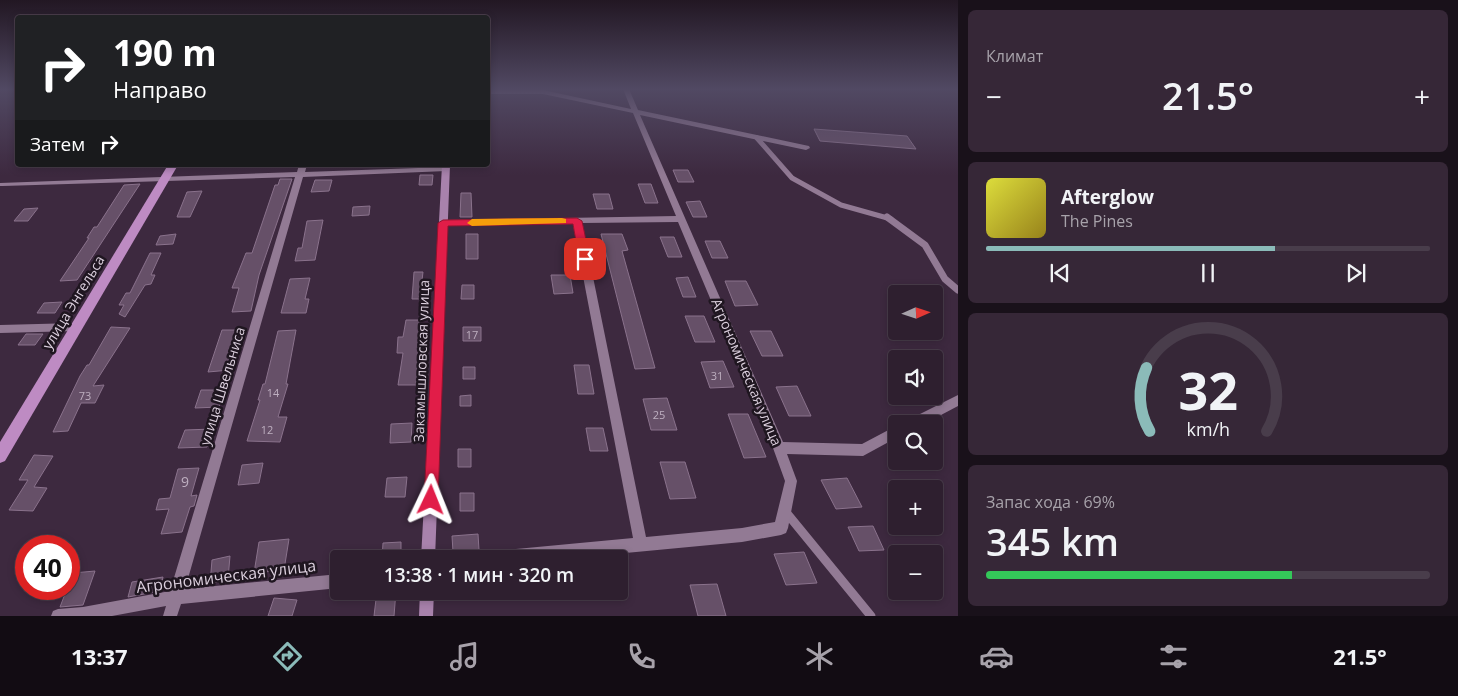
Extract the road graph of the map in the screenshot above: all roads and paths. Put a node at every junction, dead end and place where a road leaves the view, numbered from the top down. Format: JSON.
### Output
{"nodes":[{"id":1,"x":639,"y":118,"type":"edge"},
{"id":2,"x":660,"y":118,"type":"edge"},
{"id":3,"x":757,"y":138,"type":"junction"},
{"id":4,"x":806,"y":148,"type":"dead end"},
{"id":5,"x":172,"y":167,"type":"edge"},
{"id":6,"x":446,"y":167,"type":"edge"},
{"id":7,"x":302,"y":170,"type":"edge"},
{"id":8,"x":164,"y":180,"type":"junction"},
{"id":9,"x":1,"y":185,"type":"edge"},
{"id":10,"x":682,"y":219,"type":"junction"},
{"id":11,"x":577,"y":221,"type":"junction"},
{"id":12,"x":443,"y":223,"type":"junction"},
{"id":13,"x":958,"y":290,"type":"edge"},
{"id":14,"x":76,"y":327,"type":"junction"},
{"id":15,"x":0,"y":329,"type":"edge"},
{"id":16,"x":958,"y":400,"type":"edge"},
{"id":17,"x":929,"y":415,"type":"edge"},
{"id":18,"x":888,"y":436,"type":"edge"},
{"id":19,"x":780,"y":448,"type":"junction"},
{"id":20,"x":0,"y":456,"type":"edge"},
{"id":21,"x":785,"y":511,"type":"junction"},
{"id":22,"x":640,"y":544,"type":"junction"},
{"id":23,"x":428,"y":550,"type":"edge"},
{"id":24,"x":578,"y":550,"type":"edge"},
{"id":25,"x":330,"y":582,"type":"edge"},
{"id":26,"x":175,"y":596,"type":"junction"},
{"id":27,"x":427,"y":600,"type":"edge"},
{"id":28,"x":58,"y":616,"type":"edge"},
{"id":29,"x":170,"y":616,"type":"edge"},
{"id":30,"x":426,"y":616,"type":"edge"},
{"id":31,"x":871,"y":616,"type":"edge"}],
"edges":[{"from":1,"to":10,"type":"street","name":"Агрономическая улица"},
{"from":2,"to":3,"type":"street"},
{"from":3,"to":4,"type":"street"},
{"from":3,"to":13,"type":"lane"},
{"from":5,"to":8,"type":"main road","name":"улица Энгельса"},
{"from":6,"to":7,"type":"street"},
{"from":6,"to":12,"type":"street","name":"Закамышловская улица"},
{"from":7,"to":8,"type":"street"},
{"from":7,"to":26,"type":"street","name":"улица Швельниса"},
{"from":8,"to":9,"type":"street"},
{"from":8,"to":14,"type":"main road","name":"улица Энгельса"},
{"from":10,"to":11,"type":"street"},
{"from":10,"to":19,"type":"street","name":"Агрономическая улица"},
{"from":11,"to":12,"type":"street"},
{"from":11,"to":22,"type":"street"},
{"from":12,"to":23,"type":"street","name":"Закамышловская улица"},
{"from":14,"to":15,"type":"street"},
{"from":14,"to":20,"type":"main road","name":"улица Энгельса"},
{"from":16,"to":17,"type":"street"},
{"from":18,"to":19,"type":"street"},
{"from":19,"to":21,"type":"street","name":"Агрономическая улица"},
{"from":21,"to":22,"type":"street","name":"Агрономическая улица"},
{"from":21,"to":31,"type":"lane"},
{"from":22,"to":24,"type":"street","name":"Агрономическая улица"},
{"from":25,"to":26,"type":"street","name":"Агрономическая улица"},
{"from":26,"to":28,"type":"street","name":"Агрономическая улица"},
{"from":26,"to":29,"type":"street","name":"улица Швельниса"},
{"from":27,"to":30,"type":"street"}]}
